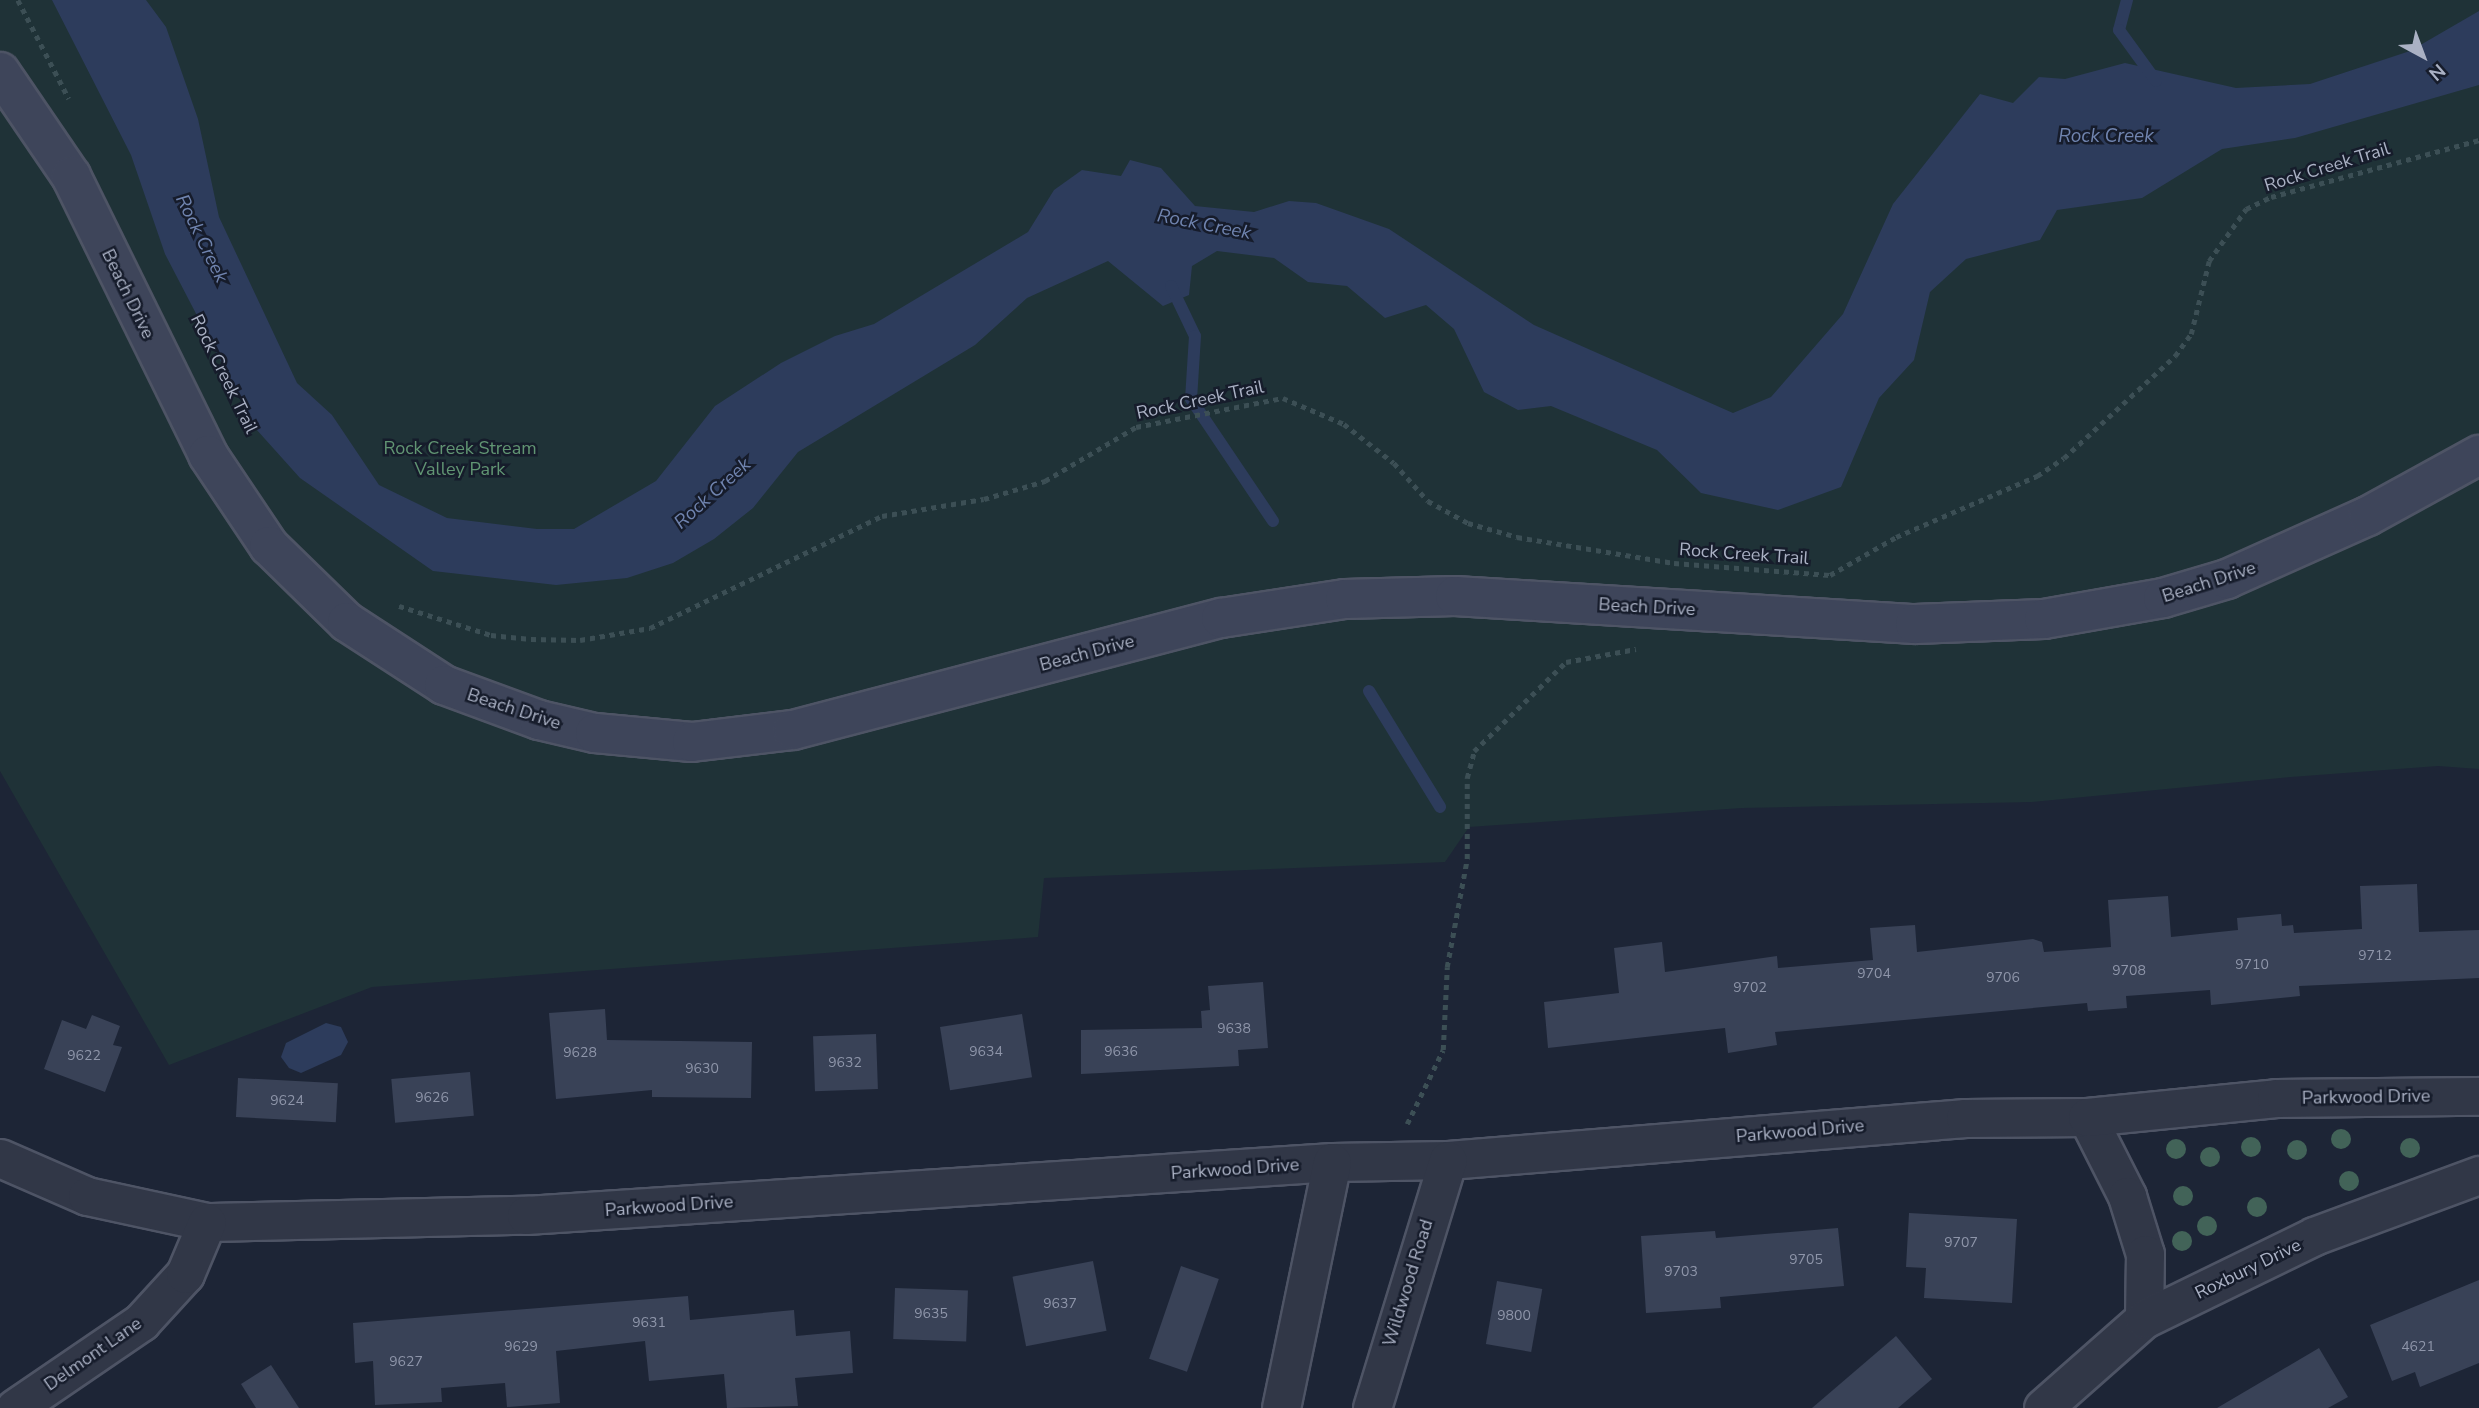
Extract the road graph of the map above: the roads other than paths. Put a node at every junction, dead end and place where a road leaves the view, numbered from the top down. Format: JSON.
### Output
{"nodes":[{"id":1,"x":0,"y":72,"type":"edge"},
{"id":2,"x":2479,"y":455,"type":"edge"},
{"id":3,"x":2479,"y":1096,"type":"edge"},
{"id":4,"x":2087,"y":1117,"type":"junction"},
{"id":5,"x":0,"y":1158,"type":"edge"},
{"id":6,"x":1448,"y":1160,"type":"junction"},
{"id":7,"x":1332,"y":1162,"type":"junction"},
{"id":8,"x":2479,"y":1175,"type":"edge"},
{"id":9,"x":207,"y":1222,"type":"junction"},
{"id":10,"x":2144,"y":1320,"type":"junction"},
{"id":11,"x":15,"y":1408,"type":"edge"},
{"id":12,"x":1281,"y":1408,"type":"edge"},
{"id":13,"x":1373,"y":1408,"type":"edge"},
{"id":14,"x":2043,"y":1408,"type":"edge"}],
"edges":[{"from":1,"to":2,"type":"street","name":"Beach Drive"},
{"from":3,"to":4,"type":"street","name":"Parkwood Drive"},
{"from":4,"to":6,"type":"street","name":"Parkwood Drive"},
{"from":4,"to":10,"type":"street"},
{"from":5,"to":9,"type":"street","name":"Parkwood Drive"},
{"from":6,"to":7,"type":"street","name":"Parkwood Drive"},
{"from":6,"to":13,"type":"street","name":"Wildwood Road"},
{"from":7,"to":9,"type":"street","name":"Parkwood Drive"},
{"from":7,"to":12,"type":"street"},
{"from":8,"to":10,"type":"street","name":"Roxbury Drive"},
{"from":9,"to":11,"type":"street","name":"Delmont Lane"},
{"from":10,"to":14,"type":"street","name":"Roxbury Drive"}]}
